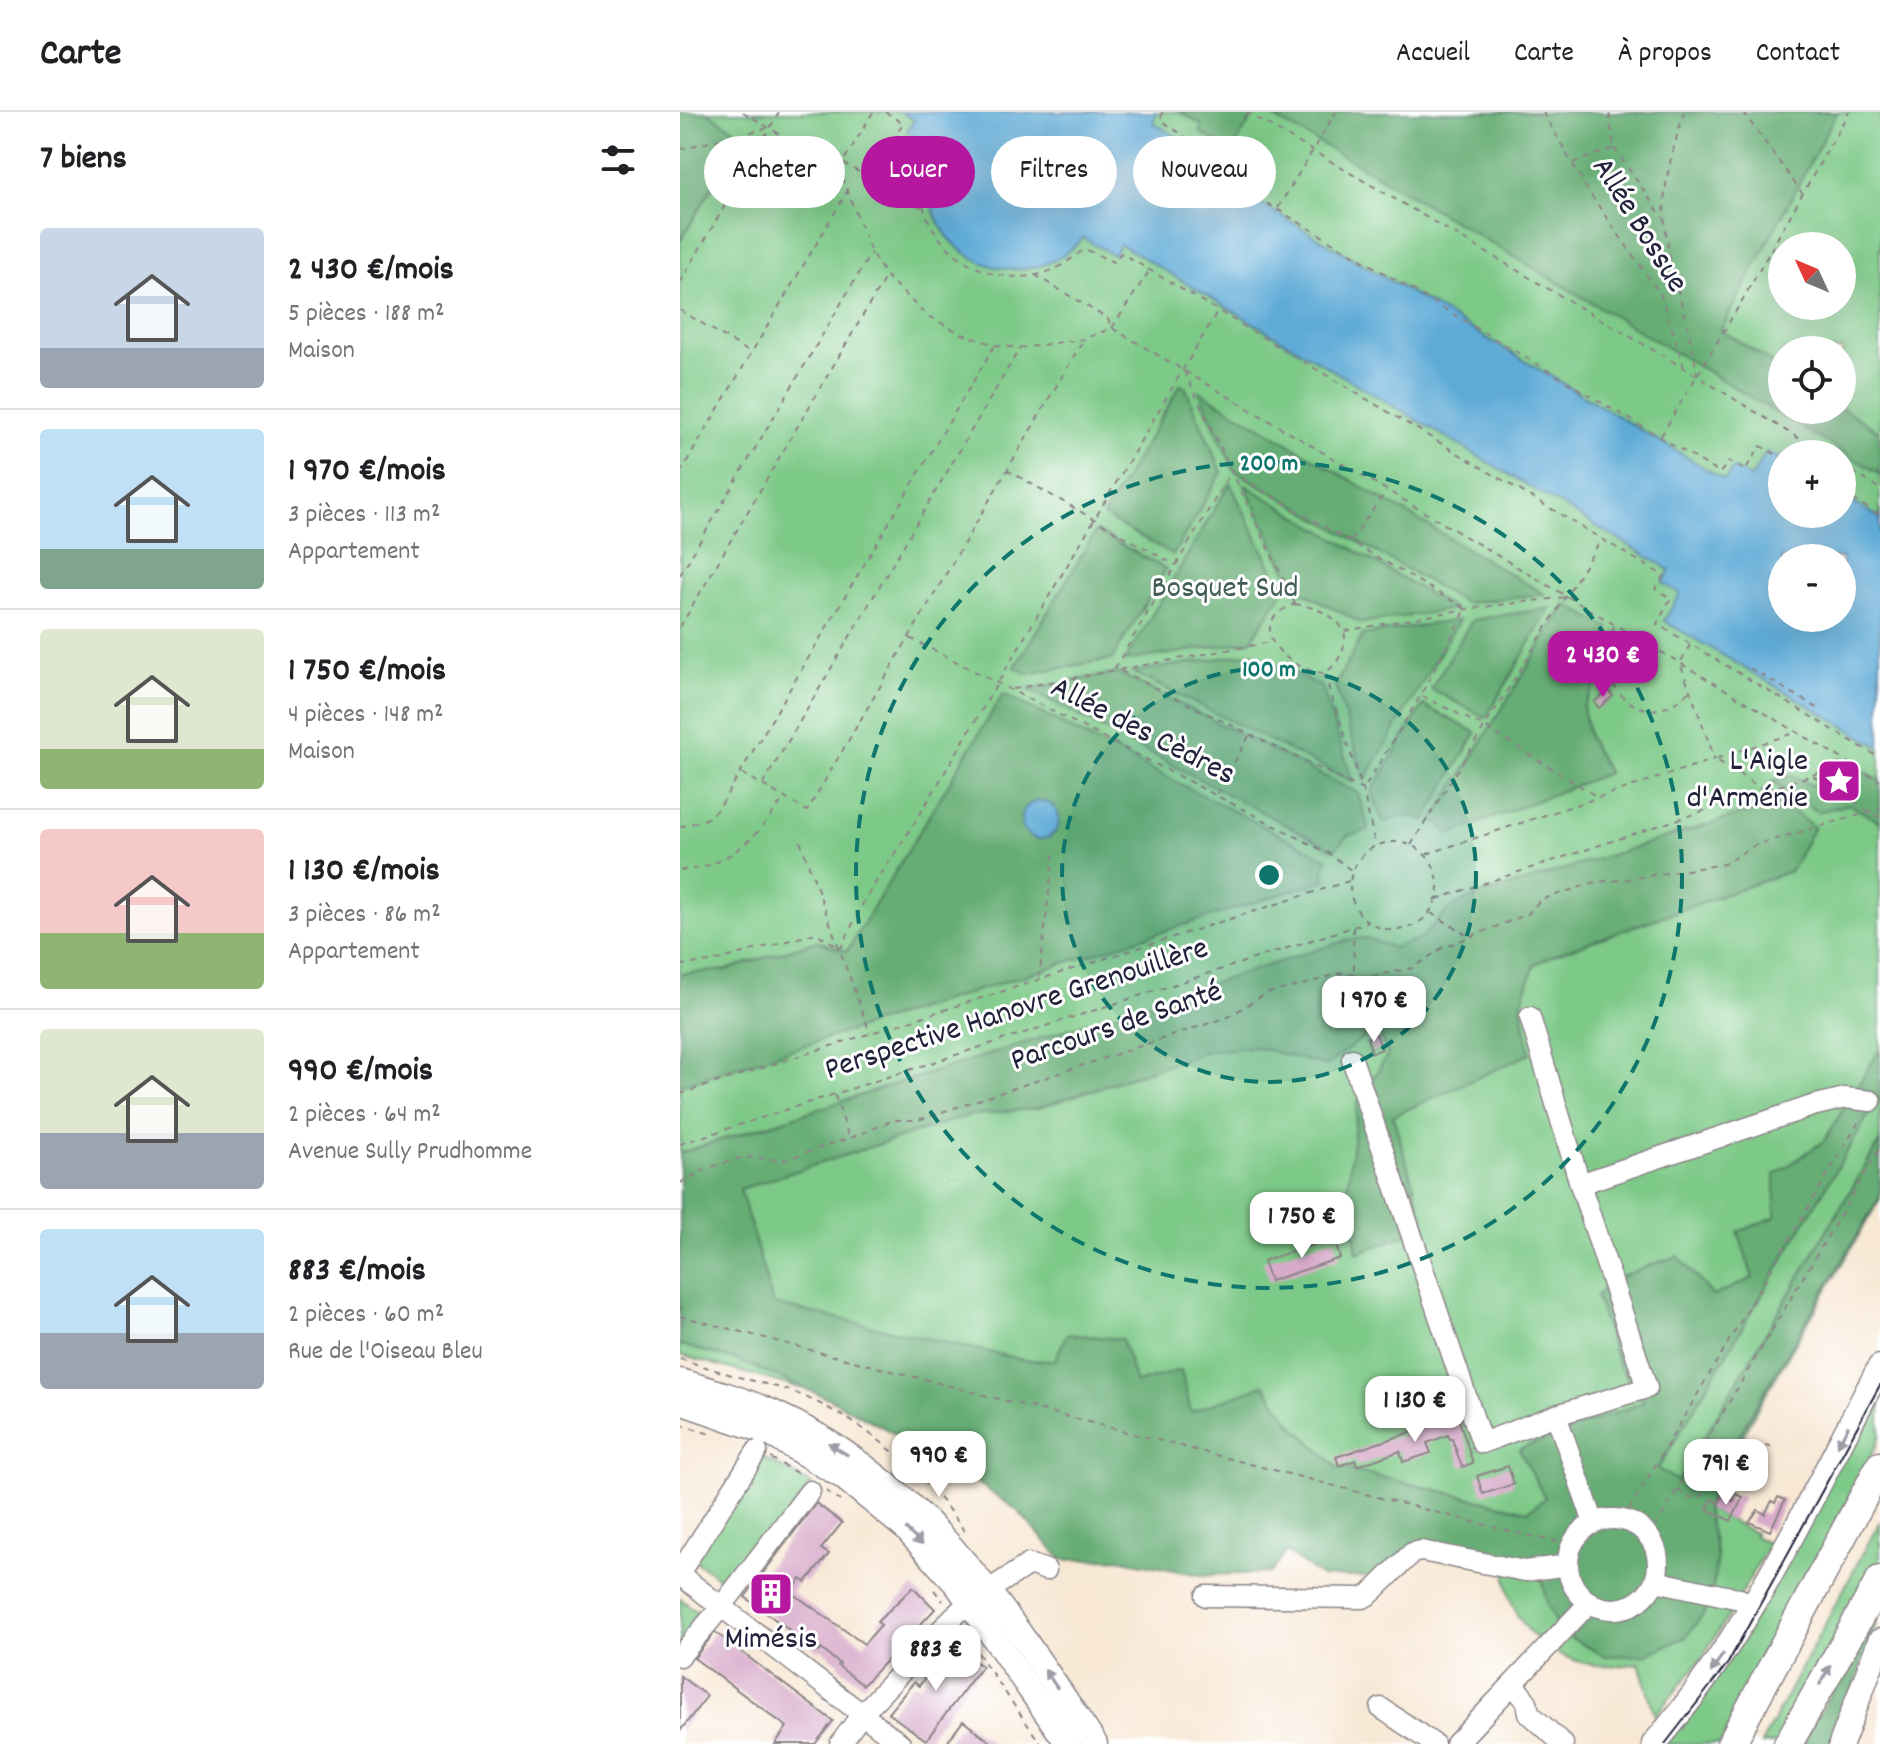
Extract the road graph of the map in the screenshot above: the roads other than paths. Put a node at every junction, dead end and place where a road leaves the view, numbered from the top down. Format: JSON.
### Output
{"nodes":[{"id":1,"x":1530,"y":1017,"type":"dead end"},
{"id":2,"x":1352,"y":1059,"type":"dead end"},
{"id":3,"x":1871,"y":1101,"type":"road end"},
{"id":4,"x":1580,"y":1184,"type":"junction"},
{"id":5,"x":1880,"y":1367,"type":"edge"},
{"id":6,"x":680,"y":1381,"type":"edge"},
{"id":7,"x":680,"y":1402,"type":"edge"},
{"id":8,"x":1556,"y":1415,"type":"junction"},
{"id":9,"x":757,"y":1451,"type":"road end"},
{"id":10,"x":1880,"y":1466,"type":"edge"},
{"id":11,"x":812,"y":1486,"type":"road end"},
{"id":12,"x":1880,"y":1503,"type":"edge"},
{"id":13,"x":1594,"y":1523,"type":"junction"},
{"id":14,"x":1570,"y":1562,"type":"junction"},
{"id":15,"x":1046,"y":1570,"type":"dead end"},
{"id":16,"x":680,"y":1573,"type":"edge"},
{"id":17,"x":1880,"y":1580,"type":"edge"},
{"id":18,"x":1655,"y":1581,"type":"junction"},
{"id":19,"x":1206,"y":1596,"type":"dead end"},
{"id":20,"x":1590,"y":1602,"type":"junction"},
{"id":21,"x":971,"y":1603,"type":"junction"},
{"id":22,"x":722,"y":1606,"type":"junction"},
{"id":23,"x":1753,"y":1606,"type":"junction"},
{"id":24,"x":1880,"y":1641,"type":"edge"},
{"id":25,"x":680,"y":1656,"type":"edge"},
{"id":26,"x":1872,"y":1682,"type":"edge"},
{"id":27,"x":1513,"y":1684,"type":"junction"},
{"id":28,"x":1381,"y":1708,"type":"dead end"},
{"id":29,"x":862,"y":1714,"type":"junction"},
{"id":30,"x":840,"y":1744,"type":"edge"},
{"id":31,"x":901,"y":1744,"type":"edge"},
{"id":32,"x":1068,"y":1744,"type":"edge"},
{"id":33,"x":1095,"y":1744,"type":"edge"},
{"id":34,"x":1434,"y":1744,"type":"edge"},
{"id":35,"x":1456,"y":1744,"type":"edge"},
{"id":36,"x":1563,"y":1744,"type":"edge"},
{"id":37,"x":1654,"y":1744,"type":"edge"},
{"id":38,"x":1731,"y":1744,"type":"edge"},
{"id":39,"x":1750,"y":1744,"type":"edge"},
{"id":40,"x":1788,"y":1744,"type":"edge"},
{"id":41,"x":1841,"y":1744,"type":"edge"}],
"edges":[{"from":1,"to":4,"type":"street"},
{"from":2,"to":8,"type":"street"},
{"from":3,"to":4,"type":"street"},
{"from":4,"to":8,"type":"street"},
{"from":5,"to":23,"type":"main road","one_way":true},
{"from":21,"to":6,"type":"main road","one_way":true},
{"from":7,"to":21,"type":"main road","one_way":true},
{"from":8,"to":13,"type":"street"},
{"from":9,"to":16,"type":"street"},
{"from":10,"to":38,"type":"highway"},
{"from":11,"to":22,"type":"street"},
{"from":12,"to":39,"type":"highway"},
{"from":13,"to":14,"type":"street"},
{"from":13,"to":18,"type":"street"},
{"from":14,"to":19,"type":"street"},
{"from":14,"to":20,"type":"street"},
{"from":15,"to":21,"type":"street"},
{"from":16,"to":22,"type":"street"},
{"from":40,"to":17,"type":"highway","one_way":true},
{"from":18,"to":20,"type":"street"},
{"from":18,"to":23,"type":"street"},
{"from":20,"to":27,"type":"street"},
{"from":21,"to":29,"type":"street"},
{"from":21,"to":32,"type":"main road"},
{"from":33,"to":21,"type":"main road","one_way":true},
{"from":22,"to":25,"type":"street"},
{"from":22,"to":29,"type":"street"},
{"from":23,"to":37,"type":"main road","one_way":true},
{"from":24,"to":26,"type":"main road"},
{"from":26,"to":41,"type":"main road"},
{"from":27,"to":35,"type":"street"},
{"from":27,"to":36,"type":"street"},
{"from":28,"to":34,"type":"street"},
{"from":29,"to":30,"type":"street"},
{"from":29,"to":31,"type":"street"}]}
